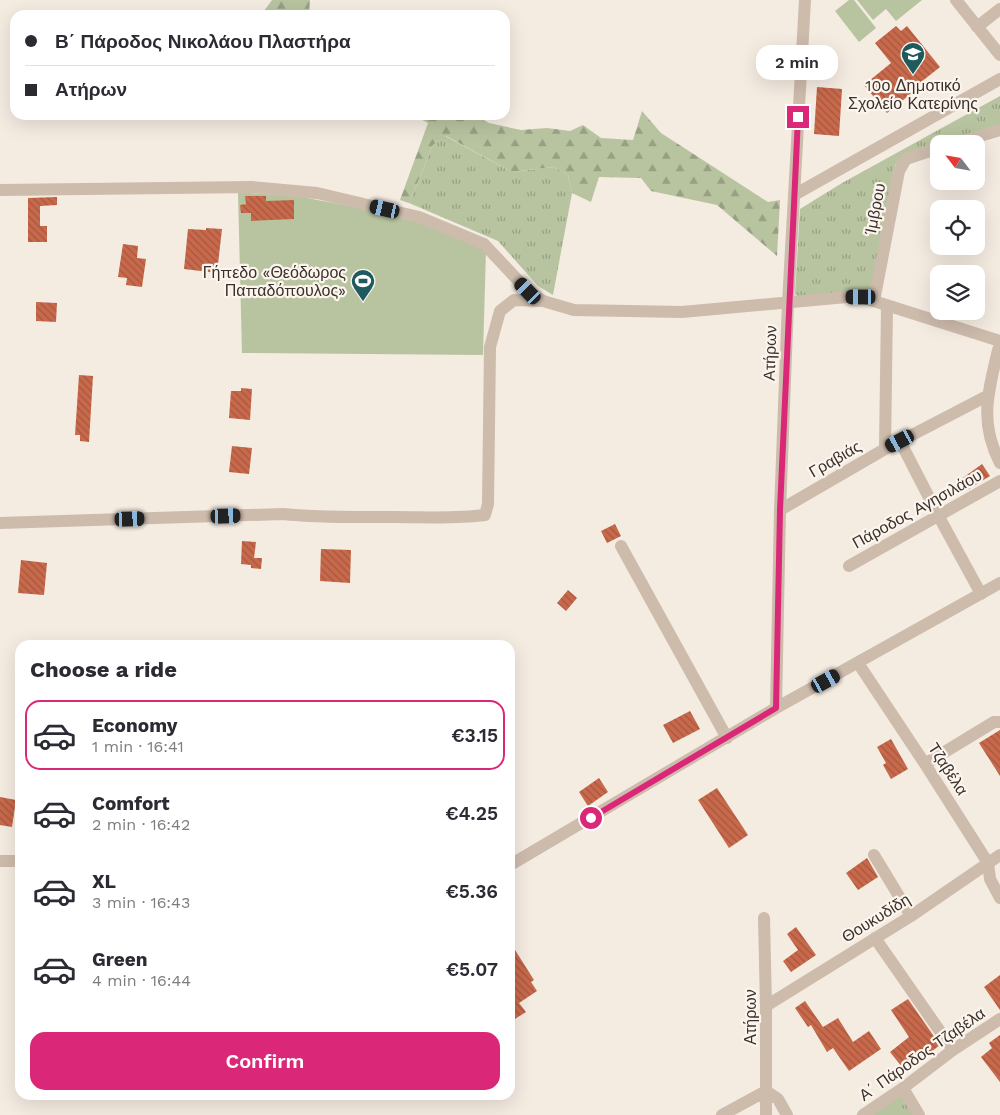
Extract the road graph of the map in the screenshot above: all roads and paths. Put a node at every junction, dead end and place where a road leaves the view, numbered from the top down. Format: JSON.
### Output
{"nodes":[{"id":1,"x":805,"y":0,"type":"edge"},
{"id":2,"x":956,"y":0,"type":"edge"},
{"id":3,"x":1000,"y":8,"type":"edge"},
{"id":4,"x":977,"y":27,"type":"junction"},
{"id":5,"x":1000,"y":55,"type":"edge"},
{"id":6,"x":1000,"y":79,"type":"edge"},
{"id":7,"x":1000,"y":130,"type":"edge"},
{"id":8,"x":983,"y":135,"type":"edge"},
{"id":9,"x":930,"y":151,"type":"edge"},
{"id":10,"x":0,"y":190,"type":"edge"},
{"id":11,"x":794,"y":196,"type":"junction"},
{"id":12,"x":543,"y":301,"type":"junction"},
{"id":13,"x":874,"y":301,"type":"junction"},
{"id":14,"x":788,"y":302,"type":"junction"},
{"id":15,"x":887,"y":306,"type":"junction"},
{"id":16,"x":1000,"y":341,"type":"edge"},
{"id":17,"x":1000,"y":346,"type":"edge"},
{"id":18,"x":987,"y":396,"type":"junction"},
{"id":19,"x":900,"y":441,"type":"junction"},
{"id":20,"x":885,"y":449,"type":"junction"},
{"id":21,"x":1000,"y":463,"type":"edge"},
{"id":22,"x":1000,"y":481,"type":"edge"},
{"id":23,"x":780,"y":510,"type":"junction"},
{"id":24,"x":938,"y":515,"type":"junction"},
{"id":25,"x":0,"y":523,"type":"edge"},
{"id":26,"x":621,"y":546,"type":"dead end"},
{"id":27,"x":849,"y":566,"type":"dead end"},
{"id":28,"x":1000,"y":583,"type":"edge"},
{"id":29,"x":981,"y":594,"type":"junction"},
{"id":30,"x":858,"y":663,"type":"junction"},
{"id":31,"x":776,"y":708,"type":"junction"},
{"id":32,"x":1000,"y":722,"type":"edge"},
{"id":33,"x":726,"y":738,"type":"junction"},
{"id":34,"x":925,"y":764,"type":"junction"},
{"id":35,"x":874,"y":855,"type":"dead end"},
{"id":36,"x":1000,"y":855,"type":"edge"},
{"id":37,"x":0,"y":861,"type":"edge"},
{"id":38,"x":15,"y":861,"type":"edge"},
{"id":39,"x":515,"y":863,"type":"edge"},
{"id":40,"x":988,"y":864,"type":"junction"},
{"id":41,"x":1000,"y":898,"type":"edge"},
{"id":42,"x":911,"y":916,"type":"junction"},
{"id":43,"x":764,"y":918,"type":"dead end"},
{"id":44,"x":875,"y":938,"type":"junction"},
{"id":45,"x":766,"y":1006,"type":"junction"},
{"id":46,"x":1000,"y":1019,"type":"edge"},
{"id":47,"x":953,"y":1050,"type":"junction"},
{"id":48,"x":903,"y":1088,"type":"junction"},
{"id":49,"x":766,"y":1091,"type":"junction"},
{"id":50,"x":722,"y":1115,"type":"edge"},
{"id":51,"x":766,"y":1115,"type":"edge"},
{"id":52,"x":788,"y":1115,"type":"edge"},
{"id":53,"x":863,"y":1115,"type":"edge"},
{"id":54,"x":919,"y":1115,"type":"edge"}],
"edges":[{"from":1,"to":11,"type":"street","name":"Ατήρων"},
{"from":2,"to":4,"type":"street"},
{"from":3,"to":4,"type":"street"},
{"from":4,"to":5,"type":"street"},
{"from":6,"to":11,"type":"street"},
{"from":7,"to":8,"type":"street"},
{"from":9,"to":13,"type":"street","name":"Ίμβρου"},
{"from":10,"to":12,"type":"street"},
{"from":11,"to":14,"type":"street","name":"Ατήρων"},
{"from":12,"to":14,"type":"street"},
{"from":12,"to":25,"type":"street"},
{"from":13,"to":14,"type":"street"},
{"from":13,"to":15,"type":"street"},
{"from":14,"to":23,"type":"street","name":"Ατήρων"},
{"from":15,"to":16,"type":"street"},
{"from":15,"to":20,"type":"street"},
{"from":17,"to":18,"type":"street"},
{"from":18,"to":19,"type":"street","name":"Γραβιάς"},
{"from":18,"to":21,"type":"street"},
{"from":19,"to":20,"type":"street","name":"Γραβιάς"},
{"from":19,"to":24,"type":"street"},
{"from":20,"to":23,"type":"street","name":"Γραβιάς"},
{"from":22,"to":24,"type":"street","name":"Πάροδος Αγησιλάου"},
{"from":23,"to":31,"type":"street","name":"Ατήρων"},
{"from":24,"to":27,"type":"street","name":"Πάροδος Αγησιλάου"},
{"from":24,"to":29,"type":"street"},
{"from":26,"to":33,"type":"street"},
{"from":28,"to":29,"type":"street"},
{"from":29,"to":30,"type":"street"},
{"from":30,"to":31,"type":"street"},
{"from":30,"to":34,"type":"street","name":"Τζαβέλα"},
{"from":31,"to":33,"type":"street"},
{"from":32,"to":34,"type":"street"},
{"from":33,"to":39,"type":"street"},
{"from":34,"to":40,"type":"street","name":"Τζαβέλα"},
{"from":35,"to":42,"type":"street"},
{"from":36,"to":40,"type":"street","name":"Θουκυδίδη"},
{"from":37,"to":38,"type":"street"},
{"from":40,"to":41,"type":"street","name":"Τζαβέλα"},
{"from":40,"to":42,"type":"street","name":"Θουκυδίδη"},
{"from":42,"to":44,"type":"street","name":"Θουκυδίδη"},
{"from":43,"to":45,"type":"street","name":"Ατήρων"},
{"from":44,"to":45,"type":"street","name":"Θουκυδίδη"},
{"from":44,"to":47,"type":"street"},
{"from":45,"to":49,"type":"street","name":"Ατήρων"},
{"from":46,"to":47,"type":"street","name":"Α΄ Πάροδος Τζαβέλα"},
{"from":47,"to":48,"type":"street","name":"Α΄ Πάροδος Τζαβέλα"},
{"from":48,"to":53,"type":"street","name":"Α΄ Πάροδος Τζαβέλα"},
{"from":48,"to":54,"type":"street"},
{"from":49,"to":50,"type":"street"},
{"from":49,"to":51,"type":"street","name":"Ατήρων"},
{"from":49,"to":52,"type":"street"}]}
